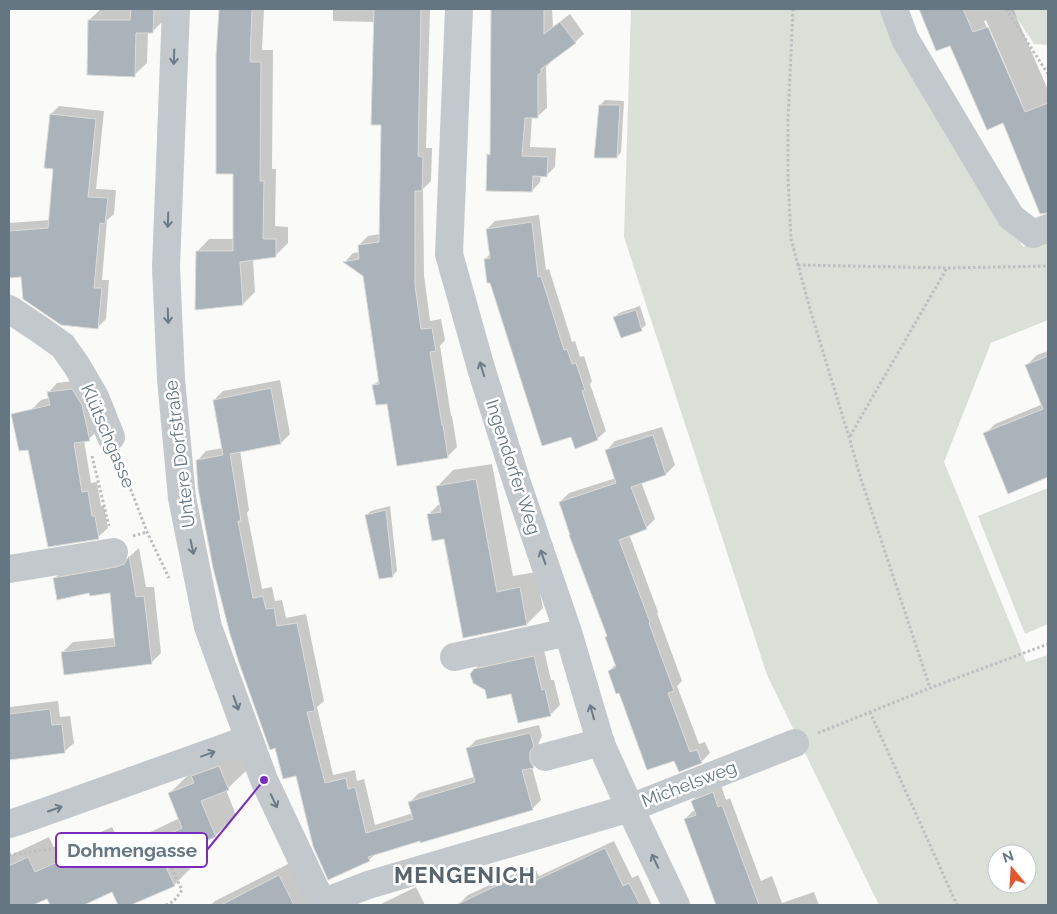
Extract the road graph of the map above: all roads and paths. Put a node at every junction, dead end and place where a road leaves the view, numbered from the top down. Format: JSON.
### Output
{"nodes":[{"id":1,"x":176,"y":9,"type":"edge"},
{"id":2,"x":459,"y":9,"type":"edge"},
{"id":3,"x":792,"y":9,"type":"edge"},
{"id":4,"x":894,"y":9,"type":"edge"},
{"id":5,"x":1006,"y":9,"type":"edge"},
{"id":6,"x":1048,"y":74,"type":"edge"},
{"id":7,"x":1048,"y":228,"type":"edge"},
{"id":8,"x":798,"y":265,"type":"junction"},
{"id":9,"x":1048,"y":266,"type":"edge"},
{"id":10,"x":948,"y":268,"type":"junction"},
{"id":11,"x":9,"y":309,"type":"edge"},
{"id":12,"x":849,"y":437,"type":"junction"},
{"id":13,"x":101,"y":443,"type":"junction"},
{"id":14,"x":112,"y":539,"type":"joint"},
{"id":15,"x":162,"y":562,"type":"dead end"},
{"id":16,"x":9,"y":570,"type":"edge"},
{"id":17,"x":568,"y":632,"type":"junction"},
{"id":18,"x":1048,"y":644,"type":"edge"},
{"id":19,"x":454,"y":656,"type":"dead end"},
{"id":20,"x":930,"y":688,"type":"junction"},
{"id":21,"x":870,"y":712,"type":"junction"},
{"id":22,"x":250,"y":739,"type":"junction"},
{"id":23,"x":600,"y":742,"type":"junction"},
{"id":24,"x":795,"y":743,"type":"joint"},
{"id":25,"x":545,"y":757,"type":"dead end"},
{"id":26,"x":630,"y":808,"type":"junction"},
{"id":27,"x":9,"y":824,"type":"edge"},
{"id":28,"x":9,"y":856,"type":"edge"},
{"id":29,"x":322,"y":904,"type":"edge"},
{"id":30,"x":166,"y":905,"type":"edge"},
{"id":31,"x":676,"y":905,"type":"edge"},
{"id":32,"x":957,"y":905,"type":"edge"}],
"edges":[{"from":1,"to":22,"type":"street","name":"Untere Dorfstraße","one_way":true},
{"from":17,"to":2,"type":"street","name":"Ingendorfer Weg","one_way":true},
{"from":3,"to":8,"type":"path"},
{"from":4,"to":7,"type":"street"},
{"from":5,"to":6,"type":"path"},
{"from":8,"to":10,"type":"path"},
{"from":8,"to":12,"type":"path"},
{"from":9,"to":10,"type":"path"},
{"from":10,"to":12,"type":"path"},
{"from":11,"to":13,"type":"street","name":"Klütschgasse"},
{"from":12,"to":20,"type":"path"},
{"from":13,"to":14,"type":"path"},
{"from":13,"to":15,"type":"path","name":"Klütschgasse"},
{"from":14,"to":16,"type":"street"},
{"from":17,"to":19,"type":"street"},
{"from":23,"to":17,"type":"street","name":"Ingendorfer Weg","one_way":true},
{"from":18,"to":20,"type":"path"},
{"from":20,"to":21,"type":"path"},
{"from":21,"to":24,"type":"path"},
{"from":21,"to":32,"type":"path"},
{"from":27,"to":22,"type":"street","one_way":true},
{"from":22,"to":29,"type":"street","name":"Untere Dorfstraße","one_way":true},
{"from":23,"to":25,"type":"street"},
{"from":23,"to":26,"type":"street","name":"Ingendorfer Weg"},
{"from":24,"to":26,"type":"street","name":"Michelsweg"},
{"from":26,"to":29,"type":"street","name":"Michelsweg"},
{"from":31,"to":26,"type":"street","name":"Ingendorfer Weg","one_way":true},
{"from":28,"to":30,"type":"path"}]}
